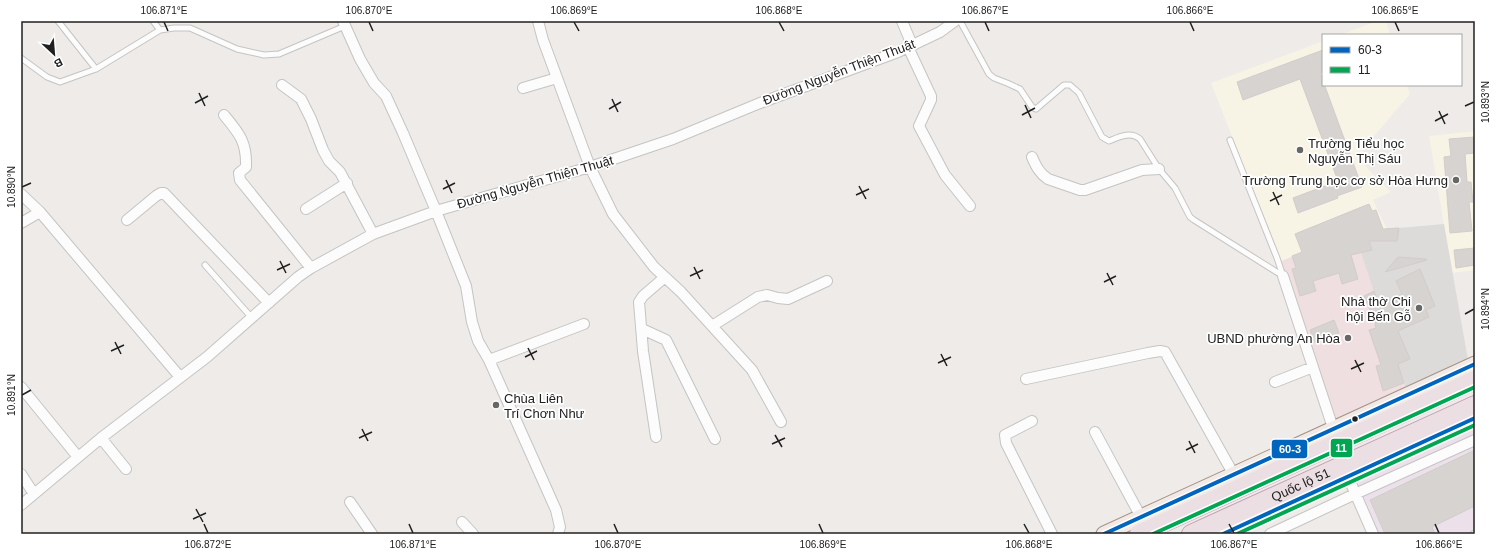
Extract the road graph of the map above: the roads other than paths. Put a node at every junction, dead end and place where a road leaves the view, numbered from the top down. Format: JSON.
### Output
{"nodes":[{"id":1,"x":58,"y":21,"type":"edge"},
{"id":2,"x":152,"y":21,"type":"edge"},
{"id":3,"x":538,"y":21,"type":"edge"},
{"id":4,"x":902,"y":21,"type":"edge"},
{"id":5,"x":955,"y":21,"type":"edge"},
{"id":6,"x":960,"y":21,"type":"edge"},
{"id":7,"x":344,"y":24,"type":"edge"},
{"id":8,"x":160,"y":30,"type":"junction"},
{"id":9,"x":910,"y":46,"type":"junction"},
{"id":10,"x":21,"y":58,"type":"edge"},
{"id":11,"x":96,"y":69,"type":"junction"},
{"id":12,"x":557,"y":78,"type":"junction"},
{"id":13,"x":282,"y":86,"type":"dead end"},
{"id":14,"x":523,"y":88,"type":"dead end"},
{"id":15,"x":224,"y":115,"type":"dead end"},
{"id":16,"x":1230,"y":140,"type":"dead end"},
{"id":17,"x":1032,"y":157,"type":"dead end"},
{"id":18,"x":590,"y":167,"type":"junction"},
{"id":19,"x":1159,"y":169,"type":"junction"},
{"id":20,"x":346,"y":183,"type":"junction"},
{"id":21,"x":21,"y":194,"type":"edge"},
{"id":22,"x":970,"y":206,"type":"dead end"},
{"id":23,"x":306,"y":209,"type":"dead end"},
{"id":24,"x":436,"y":211,"type":"junction"},
{"id":25,"x":40,"y":212,"type":"junction"},
{"id":26,"x":127,"y":220,"type":"dead end"},
{"id":27,"x":21,"y":223,"type":"edge"},
{"id":28,"x":373,"y":234,"type":"junction"},
{"id":29,"x":205,"y":265,"type":"dead end"},
{"id":30,"x":311,"y":268,"type":"junction"},
{"id":31,"x":1283,"y":276,"type":"junction"},
{"id":32,"x":665,"y":277,"type":"junction"},
{"id":33,"x":827,"y":281,"type":"dead end"},
{"id":34,"x":269,"y":303,"type":"junction"},
{"id":35,"x":252,"y":318,"type":"junction"},
{"id":36,"x":584,"y":324,"type":"dead end"},
{"id":37,"x":712,"y":326,"type":"junction"},
{"id":38,"x":642,"y":329,"type":"junction"},
{"id":39,"x":489,"y":360,"type":"junction"},
{"id":40,"x":1475,"y":364,"type":"edge"},
{"id":41,"x":1313,"y":367,"type":"junction"},
{"id":42,"x":180,"y":377,"type":"junction"},
{"id":43,"x":1026,"y":379,"type":"dead end"},
{"id":44,"x":1475,"y":380,"type":"edge"},
{"id":45,"x":1275,"y":382,"type":"dead end"},
{"id":46,"x":21,"y":387,"type":"edge"},
{"id":47,"x":1475,"y":405,"type":"edge"},
{"id":48,"x":1374,"y":418,"type":"junction"},
{"id":49,"x":1475,"y":418,"type":"edge"},
{"id":50,"x":1032,"y":421,"type":"dead end"},
{"id":51,"x":781,"y":422,"type":"dead end"},
{"id":52,"x":1333,"y":428,"type":"junction"},
{"id":53,"x":1095,"y":432,"type":"dead end"},
{"id":54,"x":656,"y":437,"type":"dead end"},
{"id":55,"x":100,"y":438,"type":"junction"},
{"id":56,"x":715,"y":440,"type":"dead end"},
{"id":57,"x":1475,"y":440,"type":"edge"},
{"id":58,"x":78,"y":457,"type":"junction"},
{"id":59,"x":126,"y":469,"type":"dead end"},
{"id":60,"x":1345,"y":471,"type":"junction"},
{"id":61,"x":21,"y":474,"type":"edge"},
{"id":62,"x":1237,"y":481,"type":"junction"},
{"id":63,"x":34,"y":494,"type":"junction"},
{"id":64,"x":1355,"y":494,"type":"junction"},
{"id":65,"x":350,"y":502,"type":"dead end"},
{"id":66,"x":21,"y":505,"type":"edge"},
{"id":67,"x":462,"y":522,"type":"dead end"},
{"id":68,"x":1140,"y":526,"type":"edge"},
{"id":69,"x":560,"y":533,"type":"edge"},
{"id":70,"x":372,"y":534,"type":"edge"},
{"id":71,"x":473,"y":534,"type":"edge"},
{"id":72,"x":1052,"y":534,"type":"edge"},
{"id":73,"x":1104,"y":534,"type":"edge"},
{"id":74,"x":1192,"y":534,"type":"edge"},
{"id":75,"x":1223,"y":534,"type":"edge"},
{"id":76,"x":1270,"y":534,"type":"edge"},
{"id":77,"x":1373,"y":534,"type":"edge"}],
"edges":[{"from":1,"to":11,"type":"lane"},
{"from":2,"to":8,"type":"lane"},
{"from":3,"to":12,"type":"street"},
{"from":4,"to":9,"type":"street"},
{"from":5,"to":9,"type":"street","name":"Đường Nguyễn Thiện Thuật"},
{"from":6,"to":19,"type":"lane"},
{"from":7,"to":8,"type":"lane"},
{"from":7,"to":24,"type":"street"},
{"from":8,"to":11,"type":"lane"},
{"from":9,"to":18,"type":"street","name":"Đường Nguyễn Thiện Thuật"},
{"from":9,"to":22,"type":"street"},
{"from":10,"to":11,"type":"lane"},
{"from":12,"to":14,"type":"street"},
{"from":12,"to":18,"type":"street"},
{"from":13,"to":20,"type":"street"},
{"from":15,"to":30,"type":"street"},
{"from":16,"to":31,"type":"lane"},
{"from":17,"to":19,"type":"street"},
{"from":18,"to":24,"type":"street","name":"Đường Nguyễn Thiện Thuật"},
{"from":18,"to":32,"type":"street"},
{"from":19,"to":31,"type":"lane"},
{"from":20,"to":23,"type":"street"},
{"from":20,"to":28,"type":"street"},
{"from":21,"to":25,"type":"street"},
{"from":24,"to":28,"type":"street","name":"Đường Nguyễn Thiện Thuật"},
{"from":24,"to":39,"type":"street"},
{"from":25,"to":27,"type":"street"},
{"from":25,"to":42,"type":"street"},
{"from":26,"to":34,"type":"street"},
{"from":28,"to":30,"type":"street","name":"Đường Nguyễn Thiện Thuật"},
{"from":29,"to":35,"type":"lane"},
{"from":30,"to":34,"type":"street","name":"Đường Nguyễn Thiện Thuật"},
{"from":31,"to":41,"type":"street"},
{"from":32,"to":37,"type":"street"},
{"from":32,"to":38,"type":"street"},
{"from":33,"to":37,"type":"street"},
{"from":34,"to":35,"type":"street","name":"Đường Nguyễn Thiện Thuật"},
{"from":35,"to":42,"type":"street","name":"Đường Nguyễn Thiện Thuật"},
{"from":36,"to":39,"type":"street"},
{"from":37,"to":51,"type":"street"},
{"from":38,"to":54,"type":"street"},
{"from":38,"to":56,"type":"street"},
{"from":39,"to":69,"type":"street"},
{"from":40,"to":48,"type":"main road","name":"Quốc lộ 51"},
{"from":41,"to":45,"type":"street"},
{"from":41,"to":52,"type":"street"},
{"from":42,"to":55,"type":"street","name":"Đường Nguyễn Thiện Thuật"},
{"from":43,"to":62,"type":"street"},
{"from":44,"to":48,"type":"highway","name":"Quốc lộ 51"},
{"from":46,"to":58,"type":"street"},
{"from":47,"to":60,"type":"highway","name":"Quốc lộ 51"},
{"from":48,"to":52,"type":"main road","name":"Quốc lộ 51"},
{"from":48,"to":62,"type":"highway","name":"Quốc lộ 51"},
{"from":49,"to":60,"type":"main road","name":"Quốc lộ 51"},
{"from":50,"to":72,"type":"street"},
{"from":52,"to":62,"type":"main road","name":"Quốc lộ 51"},
{"from":53,"to":68,"type":"street"},
{"from":55,"to":58,"type":"street","name":"Đường Nguyễn Thiện Thuật"},
{"from":55,"to":59,"type":"street"},
{"from":57,"to":64,"type":"street"},
{"from":58,"to":63,"type":"street","name":"Đường Nguyễn Thiện Thuật"},
{"from":60,"to":64,"type":"street"},
{"from":60,"to":74,"type":"highway","name":"Quốc lộ 51"},
{"from":60,"to":75,"type":"main road","name":"Quốc lộ 51"},
{"from":61,"to":63,"type":"street"},
{"from":62,"to":68,"type":"highway","name":"Quốc lộ 51"},
{"from":63,"to":66,"type":"street","name":"Đường Nguyễn Thiện Thuật"},
{"from":64,"to":76,"type":"street"},
{"from":64,"to":77,"type":"street"},
{"from":65,"to":70,"type":"street"},
{"from":67,"to":71,"type":"street"},
{"from":68,"to":73,"type":"main road","name":"Quốc lộ 51"}]}
